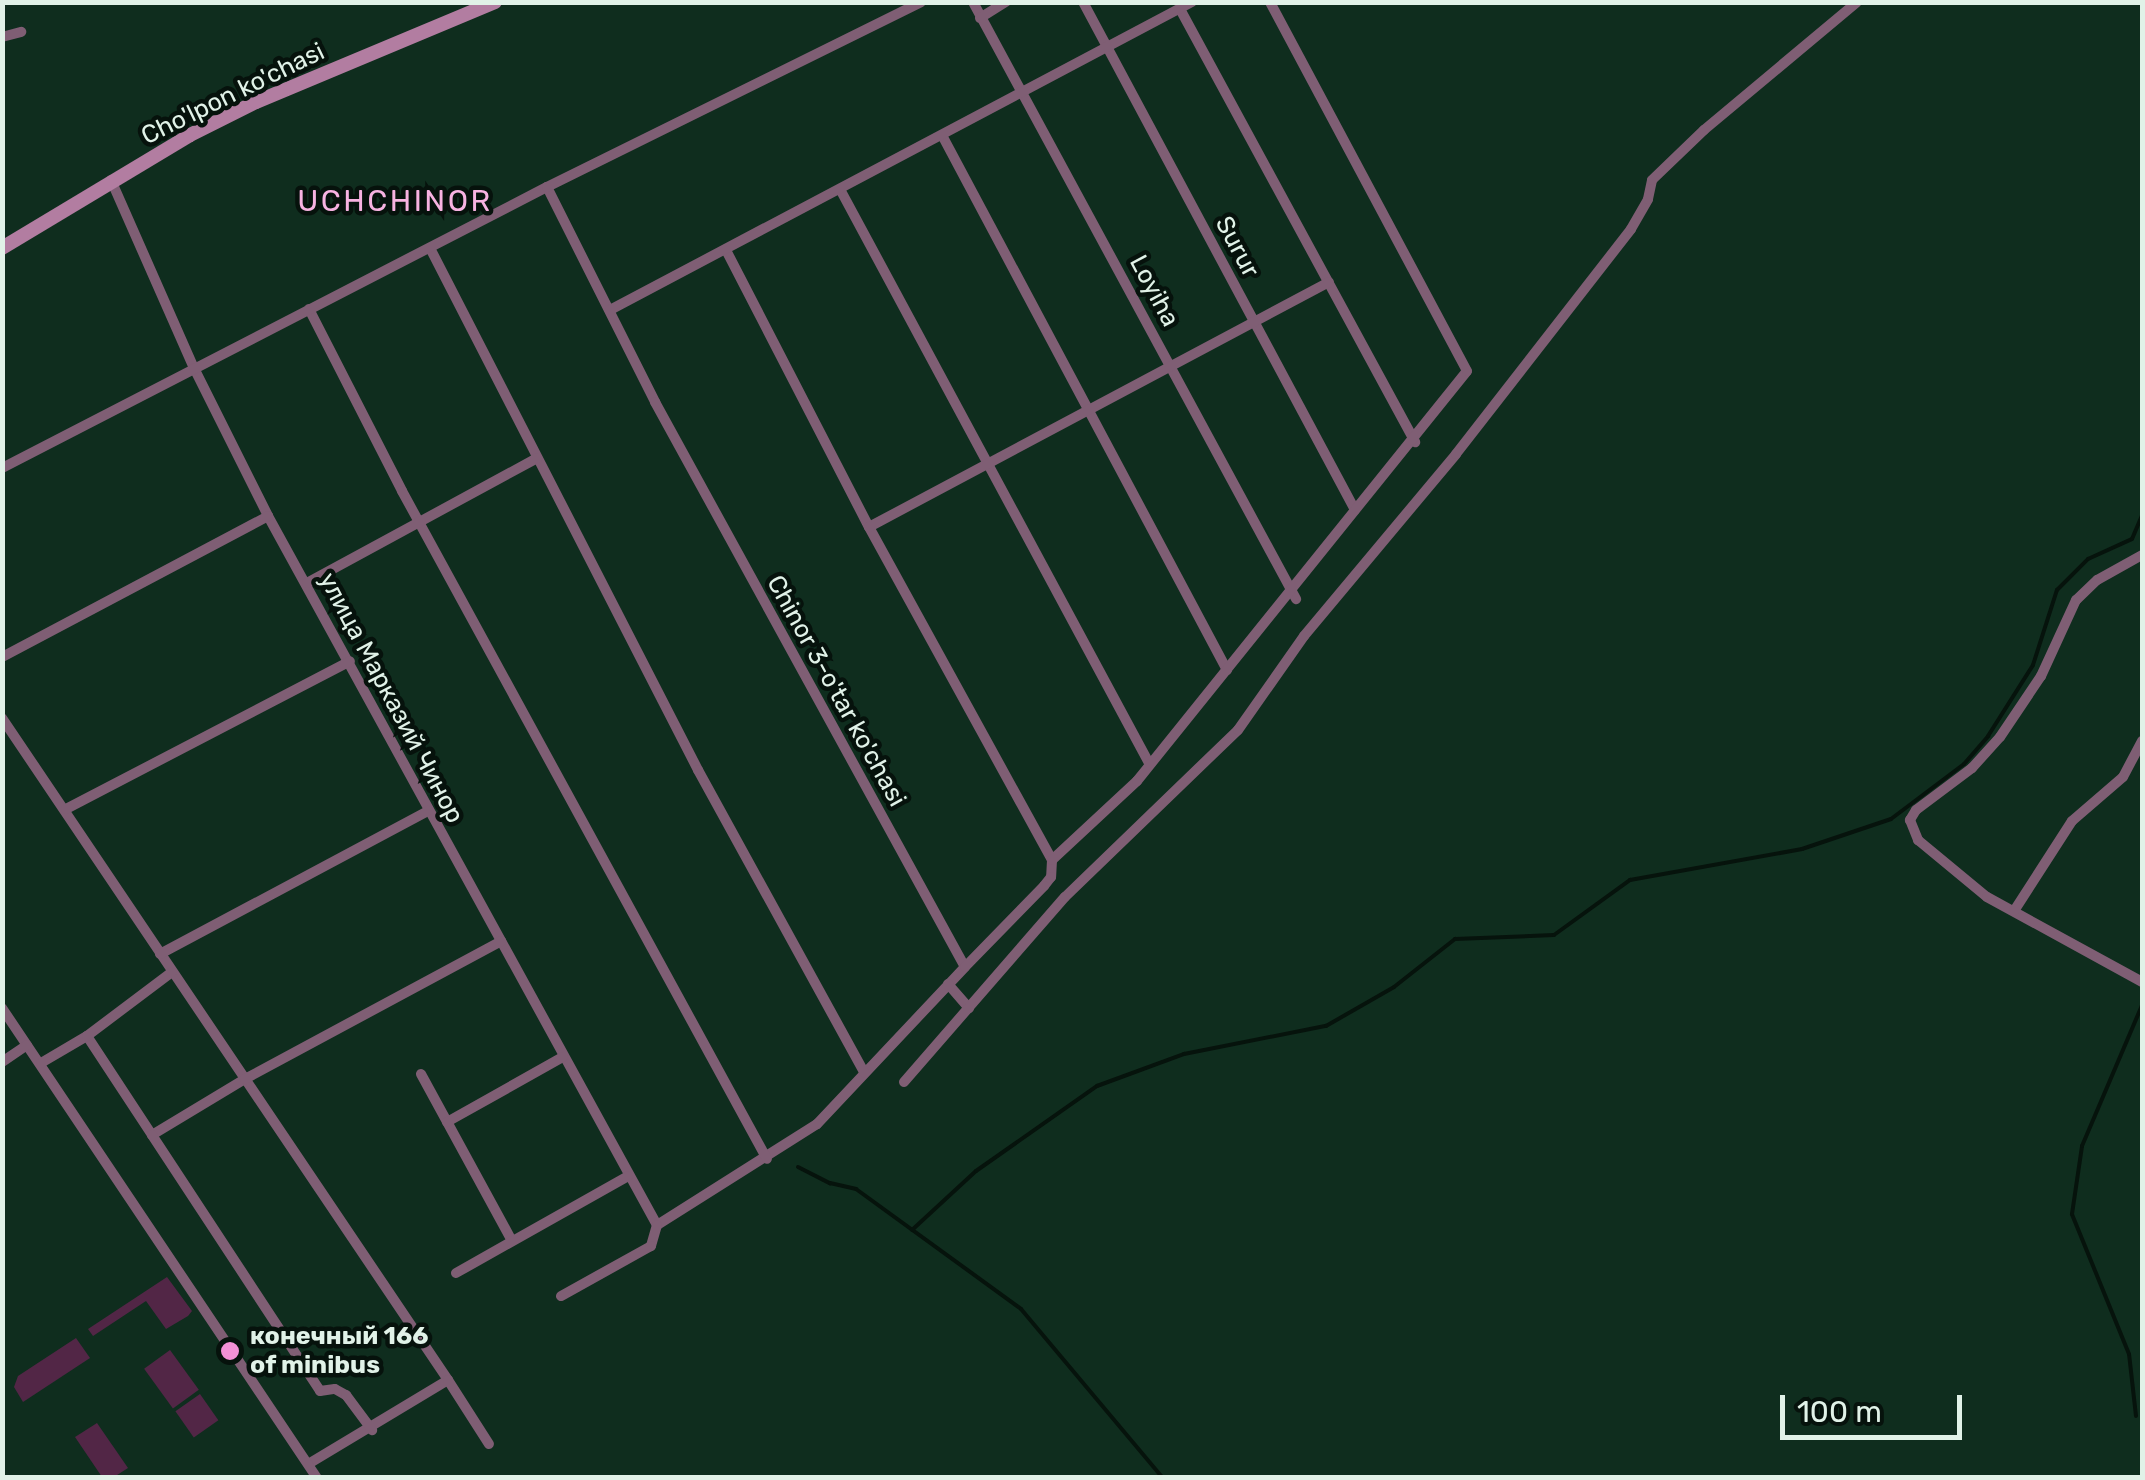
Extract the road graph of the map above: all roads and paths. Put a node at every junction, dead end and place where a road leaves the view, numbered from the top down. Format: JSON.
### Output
{"nodes":[{"id":1,"x":495,"y":2,"type":"edge"},
{"id":2,"x":921,"y":2,"type":"edge"},
{"id":3,"x":972,"y":2,"type":"edge"},
{"id":4,"x":1006,"y":2,"type":"edge"},
{"id":5,"x":1083,"y":2,"type":"edge"},
{"id":6,"x":1192,"y":2,"type":"edge"},
{"id":7,"x":1270,"y":2,"type":"edge"},
{"id":8,"x":1857,"y":2,"type":"edge"},
{"id":9,"x":1180,"y":9,"type":"junction"},
{"id":10,"x":980,"y":18,"type":"junction"},
{"id":11,"x":20,"y":32,"type":"dead end"},
{"id":12,"x":2,"y":38,"type":"edge"},
{"id":13,"x":1108,"y":49,"type":"junction"},
{"id":14,"x":1025,"y":93,"type":"junction"},
{"id":15,"x":943,"y":137,"type":"junction"},
{"id":16,"x":112,"y":180,"type":"junction"},
{"id":17,"x":547,"y":188,"type":"junction"},
{"id":18,"x":840,"y":191,"type":"junction"},
{"id":19,"x":2,"y":248,"type":"edge"},
{"id":20,"x":430,"y":248,"type":"junction"},
{"id":21,"x":727,"y":252,"type":"junction"},
{"id":22,"x":1329,"y":282,"type":"junction"},
{"id":23,"x":309,"y":309,"type":"junction"},
{"id":24,"x":610,"y":310,"type":"junction"},
{"id":25,"x":1254,"y":321,"type":"junction"},
{"id":26,"x":1171,"y":365,"type":"junction"},
{"id":27,"x":194,"y":368,"type":"junction"},
{"id":28,"x":1088,"y":409,"type":"junction"},
{"id":29,"x":1415,"y":442,"type":"junction"},
{"id":30,"x":537,"y":458,"type":"junction"},
{"id":31,"x":987,"y":463,"type":"junction"},
{"id":32,"x":2,"y":468,"type":"edge"},
{"id":33,"x":1356,"y":510,"type":"junction"},
{"id":34,"x":268,"y":516,"type":"junction"},
{"id":35,"x":419,"y":520,"type":"junction"},
{"id":36,"x":869,"y":527,"type":"junction"},
{"id":37,"x":2142,"y":555,"type":"edge"},
{"id":38,"x":308,"y":583,"type":"junction"},
{"id":39,"x":1294,"y":594,"type":"junction"},
{"id":40,"x":2,"y":657,"type":"edge"},
{"id":41,"x":350,"y":660,"type":"junction"},
{"id":42,"x":1227,"y":670,"type":"junction"},
{"id":43,"x":2,"y":718,"type":"edge"},
{"id":44,"x":2142,"y":741,"type":"edge"},
{"id":45,"x":1149,"y":762,"type":"junction"},
{"id":46,"x":66,"y":808,"type":"junction"},
{"id":47,"x":428,"y":811,"type":"junction"},
{"id":48,"x":1052,"y":860,"type":"junction"},
{"id":49,"x":2014,"y":911,"type":"junction"},
{"id":50,"x":501,"y":941,"type":"junction"},
{"id":51,"x":160,"y":954,"type":"junction"},
{"id":52,"x":965,"y":967,"type":"junction"},
{"id":53,"x":172,"y":972,"type":"junction"},
{"id":54,"x":2142,"y":982,"type":"edge"},
{"id":55,"x":948,"y":984,"type":"junction"},
{"id":56,"x":2,"y":1008,"type":"edge"},
{"id":57,"x":968,"y":1008,"type":"junction"},
{"id":58,"x":87,"y":1036,"type":"junction"},
{"id":59,"x":27,"y":1045,"type":"junction"},
{"id":60,"x":563,"y":1058,"type":"junction"},
{"id":61,"x":2,"y":1062,"type":"edge"},
{"id":62,"x":41,"y":1064,"type":"junction"},
{"id":63,"x":864,"y":1072,"type":"junction"},
{"id":64,"x":421,"y":1074,"type":"dead end"},
{"id":65,"x":244,"y":1079,"type":"junction"},
{"id":66,"x":904,"y":1082,"type":"dead end"},
{"id":67,"x":447,"y":1122,"type":"junction"},
{"id":68,"x":152,"y":1135,"type":"junction"},
{"id":69,"x":767,"y":1159,"type":"junction"},
{"id":70,"x":628,"y":1176,"type":"junction"},
{"id":71,"x":657,"y":1225,"type":"junction"},
{"id":72,"x":510,"y":1239,"type":"junction"},
{"id":73,"x":456,"y":1273,"type":"dead end"},
{"id":74,"x":561,"y":1296,"type":"dead end"},
{"id":75,"x":450,"y":1383,"type":"junction"},
{"id":76,"x":372,"y":1430,"type":"junction"},
{"id":77,"x":489,"y":1444,"type":"dead end"},
{"id":78,"x":308,"y":1464,"type":"junction"},
{"id":79,"x":317,"y":1478,"type":"edge"}],
"edges":[{"from":1,"to":16,"type":"main road","name":"Cho'lpon ko'chasi"},
{"from":2,"to":17,"type":"street"},
{"from":3,"to":10,"type":"street","name":"Loyiha"},
{"from":4,"to":10,"type":"street"},
{"from":5,"to":13,"type":"street","name":"Surur"},
{"from":6,"to":9,"type":"street"},
{"from":7,"to":29,"type":"street"},
{"from":8,"to":57,"type":"street"},
{"from":9,"to":13,"type":"street"},
{"from":9,"to":22,"type":"street"},
{"from":10,"to":14,"type":"street","name":"Loyiha"},
{"from":11,"to":12,"type":"street"},
{"from":13,"to":14,"type":"street"},
{"from":13,"to":25,"type":"street","name":"Surur"},
{"from":14,"to":15,"type":"street"},
{"from":14,"to":26,"type":"street","name":"Loyiha"},
{"from":15,"to":18,"type":"street"},
{"from":15,"to":28,"type":"street"},
{"from":16,"to":19,"type":"main road","name":"Cho'lpon ko'chasi"},
{"from":16,"to":27,"type":"street","name":"улица Марказий Чинор"},
{"from":17,"to":20,"type":"street"},
{"from":17,"to":24,"type":"street","name":"Chinor 3-o'tar ko'chasi"},
{"from":18,"to":21,"type":"street"},
{"from":18,"to":31,"type":"street"},
{"from":20,"to":23,"type":"street"},
{"from":20,"to":30,"type":"street"},
{"from":21,"to":24,"type":"street"},
{"from":21,"to":36,"type":"street"},
{"from":22,"to":25,"type":"street"},
{"from":22,"to":29,"type":"street"},
{"from":23,"to":27,"type":"street"},
{"from":23,"to":35,"type":"street"},
{"from":24,"to":52,"type":"street","name":"Chinor 3-o'tar ko'chasi"},
{"from":25,"to":26,"type":"street"},
{"from":25,"to":33,"type":"street","name":"Surur"},
{"from":26,"to":28,"type":"street"},
{"from":26,"to":39,"type":"street","name":"Loyiha"},
{"from":27,"to":32,"type":"street"},
{"from":27,"to":34,"type":"street","name":"улица Марказий Чинор"},
{"from":28,"to":31,"type":"street"},
{"from":28,"to":42,"type":"street"},
{"from":29,"to":33,"type":"street"},
{"from":30,"to":35,"type":"street"},
{"from":30,"to":63,"type":"street"},
{"from":31,"to":36,"type":"street"},
{"from":31,"to":45,"type":"street"},
{"from":33,"to":39,"type":"street"},
{"from":34,"to":38,"type":"street","name":"улица Марказий Чинор"},
{"from":34,"to":40,"type":"street"},
{"from":35,"to":38,"type":"street"},
{"from":35,"to":69,"type":"street"},
{"from":36,"to":48,"type":"street"},
{"from":37,"to":49,"type":"street"},
{"from":38,"to":41,"type":"street","name":"улица Марказий Чинор"},
{"from":39,"to":42,"type":"street"},
{"from":41,"to":46,"type":"street"},
{"from":41,"to":47,"type":"street","name":"улица Марказий Чинор"},
{"from":42,"to":45,"type":"street"},
{"from":43,"to":46,"type":"street"},
{"from":44,"to":49,"type":"street"},
{"from":45,"to":48,"type":"street"},
{"from":46,"to":51,"type":"street"},
{"from":47,"to":50,"type":"street","name":"улица Марказий Чинор"},
{"from":47,"to":51,"type":"street"},
{"from":48,"to":52,"type":"street"},
{"from":49,"to":54,"type":"street"},
{"from":50,"to":60,"type":"street","name":"улица Марказий Чинор"},
{"from":50,"to":65,"type":"street"},
{"from":51,"to":53,"type":"street"},
{"from":52,"to":55,"type":"street"},
{"from":53,"to":58,"type":"street"},
{"from":53,"to":65,"type":"street"},
{"from":55,"to":57,"type":"street"},
{"from":55,"to":63,"type":"street"},
{"from":56,"to":59,"type":"street"},
{"from":57,"to":66,"type":"street"},
{"from":58,"to":62,"type":"street"},
{"from":58,"to":68,"type":"street"},
{"from":59,"to":61,"type":"street"},
{"from":59,"to":62,"type":"street"},
{"from":60,"to":67,"type":"street"},
{"from":60,"to":70,"type":"street","name":"улица Марказий Чинор"},
{"from":62,"to":78,"type":"street"},
{"from":63,"to":69,"type":"street"},
{"from":64,"to":67,"type":"street"},
{"from":65,"to":68,"type":"street"},
{"from":65,"to":75,"type":"street"},
{"from":67,"to":72,"type":"street"},
{"from":68,"to":76,"type":"street"},
{"from":69,"to":71,"type":"street"},
{"from":70,"to":71,"type":"street","name":"улица Марказий Чинор"},
{"from":70,"to":72,"type":"street"},
{"from":71,"to":74,"type":"street"},
{"from":72,"to":73,"type":"street"},
{"from":75,"to":76,"type":"street"},
{"from":75,"to":77,"type":"street"},
{"from":76,"to":78,"type":"street"},
{"from":78,"to":79,"type":"street"}]}
